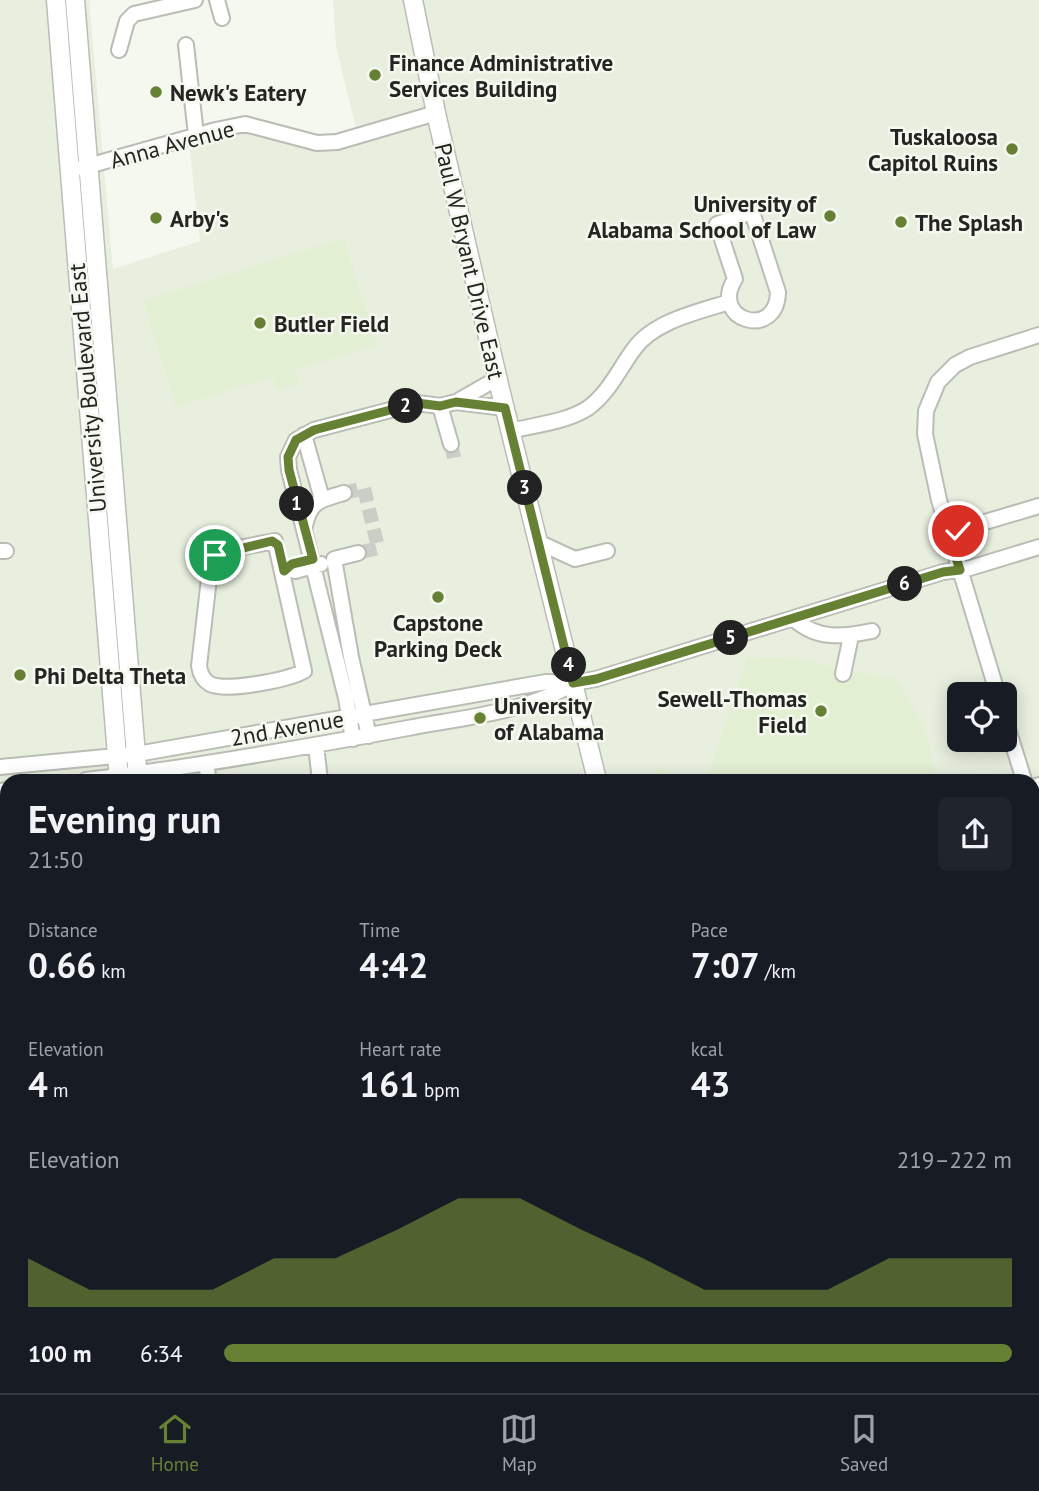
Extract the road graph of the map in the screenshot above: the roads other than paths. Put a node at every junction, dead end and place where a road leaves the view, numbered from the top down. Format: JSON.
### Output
{"nodes":[{"id":1,"x":56,"y":0,"type":"edge"},
{"id":2,"x":75,"y":0,"type":"edge"},
{"id":3,"x":195,"y":0,"type":"edge"},
{"id":4,"x":217,"y":0,"type":"edge"},
{"id":5,"x":417,"y":1,"type":"edge"},
{"id":6,"x":169,"y":3,"type":"edge"},
{"id":7,"x":222,"y":18,"type":"dead end"},
{"id":8,"x":186,"y":46,"type":"dead end"},
{"id":9,"x":119,"y":50,"type":"dead end"},
{"id":10,"x":436,"y":113,"type":"junction"},
{"id":11,"x":196,"y":135,"type":"junction"},
{"id":12,"x":90,"y":166,"type":"junction"},
{"id":13,"x":70,"y":172,"type":"junction"},
{"id":14,"x":729,"y":302,"type":"junction"},
{"id":15,"x":1039,"y":335,"type":"edge"},
{"id":16,"x":498,"y":378,"type":"junction"},
{"id":17,"x":456,"y":402,"type":"junction"},
{"id":18,"x":440,"y":406,"type":"junction"},
{"id":19,"x":505,"y":408,"type":"junction"},
{"id":20,"x":510,"y":431,"type":"junction"},
{"id":21,"x":304,"y":435,"type":"junction"},
{"id":22,"x":451,"y":444,"type":"tunnel mouth"},
{"id":23,"x":344,"y":493,"type":"tunnel mouth"},
{"id":24,"x":322,"y":499,"type":"junction"},
{"id":25,"x":1039,"y":506,"type":"edge"},
{"id":26,"x":305,"y":528,"type":"junction"},
{"id":27,"x":948,"y":533,"type":"junction"},
{"id":28,"x":538,"y":542,"type":"junction"},
{"id":29,"x":1039,"y":547,"type":"edge"},
{"id":30,"x":607,"y":551,"type":"dead end"},
{"id":31,"x":358,"y":553,"type":"tunnel mouth"},
{"id":32,"x":334,"y":559,"type":"junction"},
{"id":33,"x":313,"y":563,"type":"junction"},
{"id":34,"x":286,"y":570,"type":"junction"},
{"id":35,"x":960,"y":570,"type":"junction"},
{"id":36,"x":794,"y":619,"type":"junction"},
{"id":37,"x":872,"y":631,"type":"dead end"},
{"id":38,"x":851,"y":636,"type":"junction"},
{"id":39,"x":843,"y":674,"type":"dead end"},
{"id":40,"x":994,"y":682,"type":"edge"},
{"id":41,"x":573,"y":683,"type":"junction"},
{"id":42,"x":365,"y":714,"type":"junction"},
{"id":43,"x":349,"y":716,"type":"junction"},
{"id":44,"x":369,"y":736,"type":"junction"},
{"id":45,"x":353,"y":739,"type":"junction"},
{"id":46,"x":316,"y":746,"type":"junction"},
{"id":47,"x":1015,"y":752,"type":"edge"},
{"id":48,"x":137,"y":754,"type":"junction"},
{"id":49,"x":116,"y":757,"type":"junction"},
{"id":50,"x":206,"y":765,"type":"junction"},
{"id":51,"x":0,"y":767,"type":"edge"},
{"id":52,"x":118,"y":774,"type":"edge"},
{"id":53,"x":138,"y":774,"type":"edge"},
{"id":54,"x":155,"y":774,"type":"edge"},
{"id":55,"x":208,"y":774,"type":"edge"},
{"id":56,"x":319,"y":774,"type":"edge"},
{"id":57,"x":596,"y":774,"type":"edge"},
{"id":58,"x":1022,"y":774,"type":"edge"}],
"edges":[{"from":1,"to":13,"type":"main road","name":"University Boulevard East"},
{"from":2,"to":12,"type":"main road","name":"University Boulevard East"},
{"from":3,"to":6,"type":"street"},
{"from":4,"to":7,"type":"street"},
{"from":5,"to":10,"type":"main road","name":"Paul W Bryant Drive East"},
{"from":6,"to":9,"type":"street"},
{"from":8,"to":11,"type":"street"},
{"from":10,"to":11,"type":"street","name":"Anna Avenue"},
{"from":10,"to":16,"type":"main road","name":"Paul W Bryant Drive East"},
{"from":11,"to":12,"type":"street","name":"Anna Avenue"},
{"from":12,"to":13,"type":"street","name":"Anna Avenue"},
{"from":12,"to":48,"type":"main road","name":"University Boulevard East"},
{"from":13,"to":49,"type":"main road","name":"University Boulevard East"},
{"from":14,"to":14,"type":"street"},
{"from":14,"to":20,"type":"street"},
{"from":15,"to":27,"type":"street"},
{"from":16,"to":17,"type":"street"},
{"from":16,"to":19,"type":"main road","name":"Paul W Bryant Drive East"},
{"from":17,"to":18,"type":"street"},
{"from":17,"to":19,"type":"street"},
{"from":18,"to":21,"type":"street"},
{"from":18,"to":22,"type":"street"},
{"from":19,"to":20,"type":"main road","name":"Paul W Bryant Drive East"},
{"from":20,"to":28,"type":"main road","name":"Paul W Bryant Drive East"},
{"from":21,"to":24,"type":"street"},
{"from":21,"to":26,"type":"street"},
{"from":23,"to":24,"type":"street"},
{"from":24,"to":26,"type":"street"},
{"from":25,"to":27,"type":"street"},
{"from":26,"to":33,"type":"street"},
{"from":27,"to":35,"type":"street"},
{"from":28,"to":30,"type":"street"},
{"from":28,"to":41,"type":"main road","name":"Paul W Bryant Drive East"},
{"from":29,"to":35,"type":"street","name":"2nd Avenue"},
{"from":31,"to":32,"type":"street"},
{"from":32,"to":33,"type":"street"},
{"from":32,"to":42,"type":"street"},
{"from":33,"to":34,"type":"street"},
{"from":33,"to":43,"type":"street"},
{"from":34,"to":34,"type":"street"},
{"from":35,"to":36,"type":"street","name":"2nd Avenue"},
{"from":35,"to":40,"type":"street"},
{"from":36,"to":38,"type":"street"},
{"from":36,"to":41,"type":"street","name":"2nd Avenue"},
{"from":37,"to":38,"type":"street"},
{"from":38,"to":39,"type":"street"},
{"from":41,"to":42,"type":"street","name":"2nd Avenue"},
{"from":41,"to":44,"type":"street","name":"2nd Avenue"},
{"from":41,"to":57,"type":"main road","name":"Paul W Bryant Drive East"},
{"from":42,"to":43,"type":"street","name":"2nd Avenue"},
{"from":42,"to":44,"type":"street"},
{"from":43,"to":45,"type":"street"},
{"from":43,"to":48,"type":"street","name":"2nd Avenue"},
{"from":44,"to":45,"type":"street","name":"2nd Avenue"},
{"from":45,"to":46,"type":"street","name":"2nd Avenue"},
{"from":46,"to":50,"type":"street","name":"2nd Avenue"},
{"from":46,"to":56,"type":"street"},
{"from":47,"to":58,"type":"street"},
{"from":48,"to":49,"type":"street","name":"2nd Avenue"},
{"from":48,"to":53,"type":"main road","name":"University Boulevard East"},
{"from":49,"to":51,"type":"street","name":"2nd Avenue"},
{"from":49,"to":52,"type":"main road","name":"University Boulevard East"},
{"from":50,"to":54,"type":"street","name":"2nd Avenue"},
{"from":50,"to":55,"type":"street"}]}
